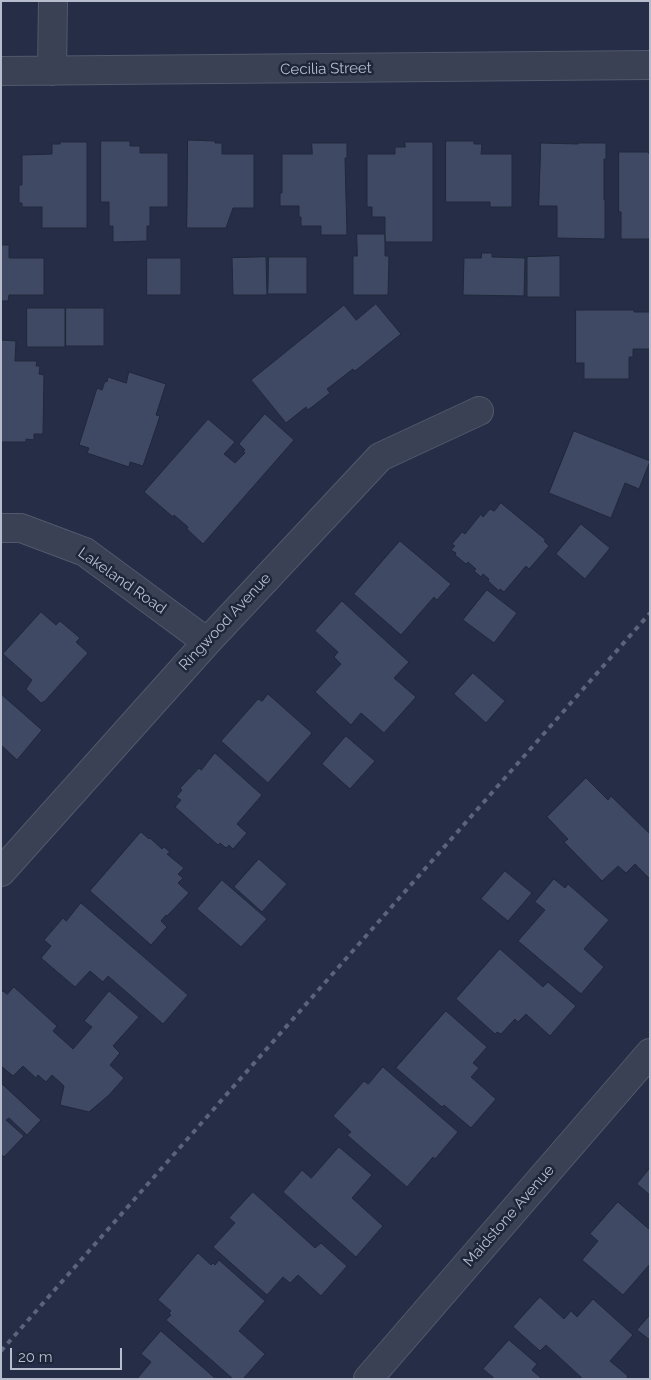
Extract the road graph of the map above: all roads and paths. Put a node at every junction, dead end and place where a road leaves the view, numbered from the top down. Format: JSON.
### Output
{"nodes":[{"id":1,"x":53,"y":1,"type":"edge"},
{"id":2,"x":650,"y":66,"type":"edge"},
{"id":3,"x":1,"y":71,"type":"edge"},
{"id":4,"x":52,"y":71,"type":"junction"},
{"id":5,"x":479,"y":411,"type":"dead end"},
{"id":6,"x":1,"y":528,"type":"edge"},
{"id":7,"x":207,"y":642,"type":"junction"},
{"id":8,"x":1,"y":872,"type":"edge"},
{"id":9,"x":650,"y":1053,"type":"edge"},
{"id":10,"x":368,"y":1379,"type":"edge"}],
"edges":[{"from":1,"to":4,"type":"street"},
{"from":2,"to":4,"type":"street","name":"Cecilia Street"},
{"from":3,"to":4,"type":"street","name":"Cecilia Street"},
{"from":5,"to":7,"type":"street","name":"Ringwood Avenue"},
{"from":6,"to":7,"type":"street","name":"Lakeland Road"},
{"from":7,"to":8,"type":"street","name":"Ringwood Avenue"},
{"from":9,"to":10,"type":"street","name":"Maidstone Avenue"}]}
